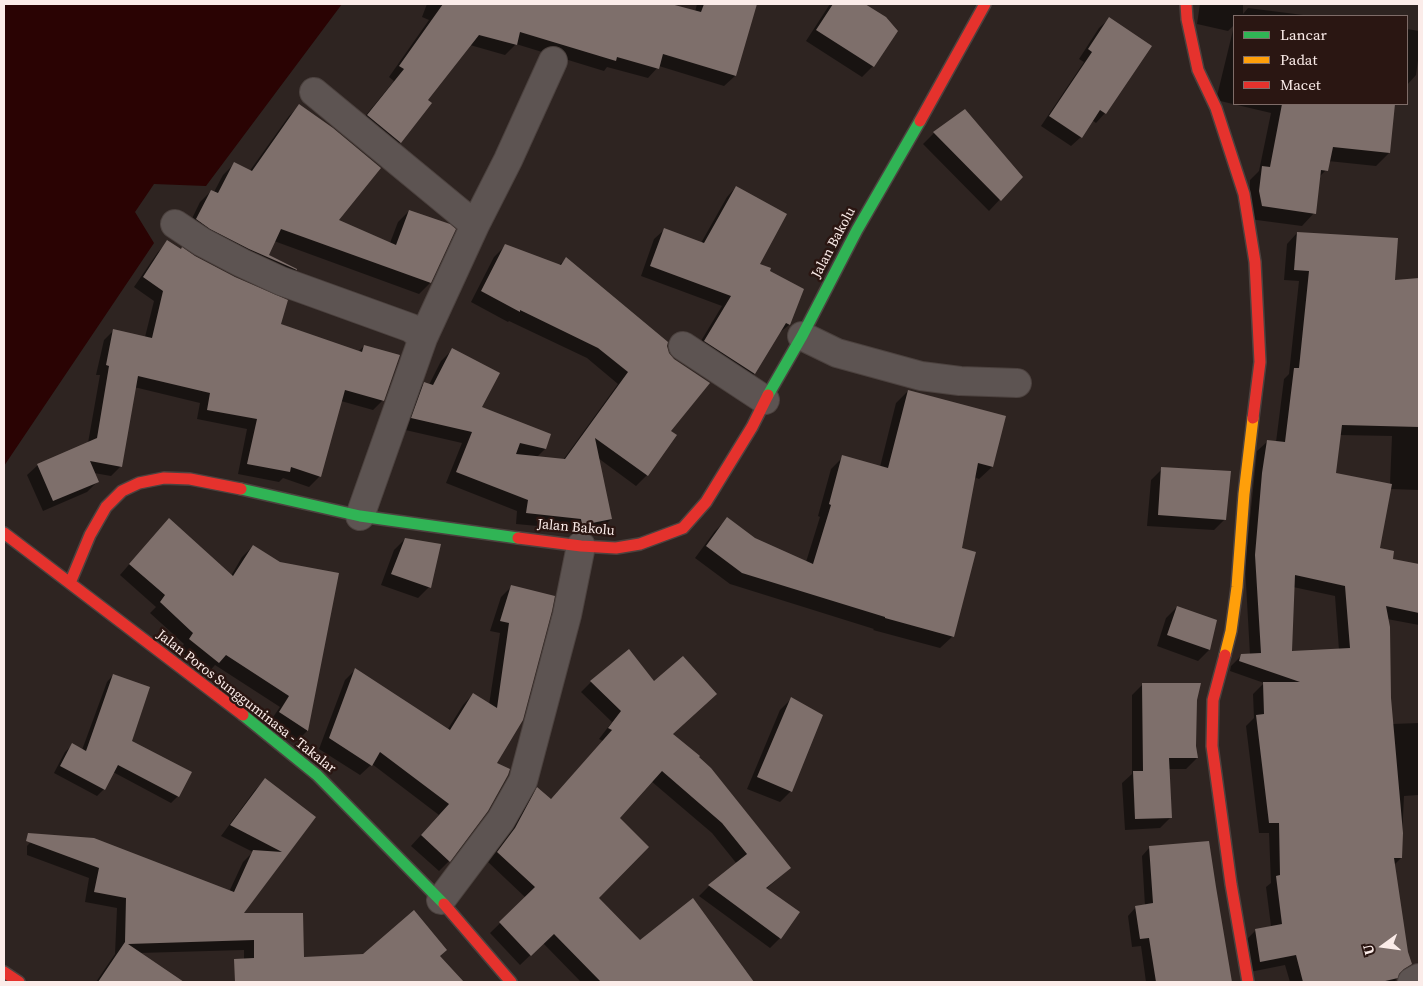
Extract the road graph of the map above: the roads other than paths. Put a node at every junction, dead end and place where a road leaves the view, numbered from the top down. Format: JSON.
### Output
{"nodes":[{"id":1,"x":985,"y":4,"type":"edge"},
{"id":2,"x":1186,"y":4,"type":"edge"},
{"id":3,"x":553,"y":61,"type":"dead end"},
{"id":4,"x":314,"y":92,"type":"dead end"},
{"id":5,"x":175,"y":224,"type":"dead end"},
{"id":6,"x":475,"y":225,"type":"junction"},
{"id":7,"x":424,"y":338,"type":"junction"},
{"id":8,"x":806,"y":338,"type":"junction"},
{"id":9,"x":683,"y":346,"type":"dead end"},
{"id":10,"x":1018,"y":383,"type":"dead end"},
{"id":11,"x":765,"y":400,"type":"junction"},
{"id":12,"x":360,"y":516,"type":"junction"},
{"id":13,"x":4,"y":533,"type":"edge"},
{"id":14,"x":580,"y":550,"type":"junction"},
{"id":15,"x":70,"y":583,"type":"junction"},
{"id":16,"x":441,"y":900,"type":"junction"},
{"id":17,"x":4,"y":972,"type":"edge"},
{"id":18,"x":1419,"y":978,"type":"edge"},
{"id":19,"x":19,"y":982,"type":"edge"},
{"id":20,"x":511,"y":982,"type":"edge"},
{"id":21,"x":1248,"y":982,"type":"edge"},
{"id":22,"x":1412,"y":982,"type":"edge"}],
"edges":[{"from":1,"to":8,"type":"main road","name":"Jalan Bakolu"},
{"from":2,"to":21,"type":"main road"},
{"from":3,"to":6,"type":"street"},
{"from":4,"to":6,"type":"street"},
{"from":5,"to":7,"type":"street"},
{"from":6,"to":7,"type":"street"},
{"from":7,"to":12,"type":"street"},
{"from":8,"to":10,"type":"street"},
{"from":8,"to":11,"type":"main road","name":"Jalan Bakolu"},
{"from":9,"to":11,"type":"street"},
{"from":11,"to":14,"type":"main road","name":"Jalan Bakolu"},
{"from":12,"to":14,"type":"main road","name":"Jalan Bakolu"},
{"from":12,"to":15,"type":"main road","name":"Jalan Bakolu"},
{"from":13,"to":15,"type":"main road","name":"Jalan Poros Sungguminasa - Takalar"},
{"from":14,"to":16,"type":"street"},
{"from":15,"to":16,"type":"main road","name":"Jalan Poros Sungguminasa - Takalar"},
{"from":16,"to":20,"type":"main road","name":"Jalan Poros Sungguminasa - Takalar"},
{"from":17,"to":19,"type":"main road"},
{"from":18,"to":22,"type":"street"}]}
